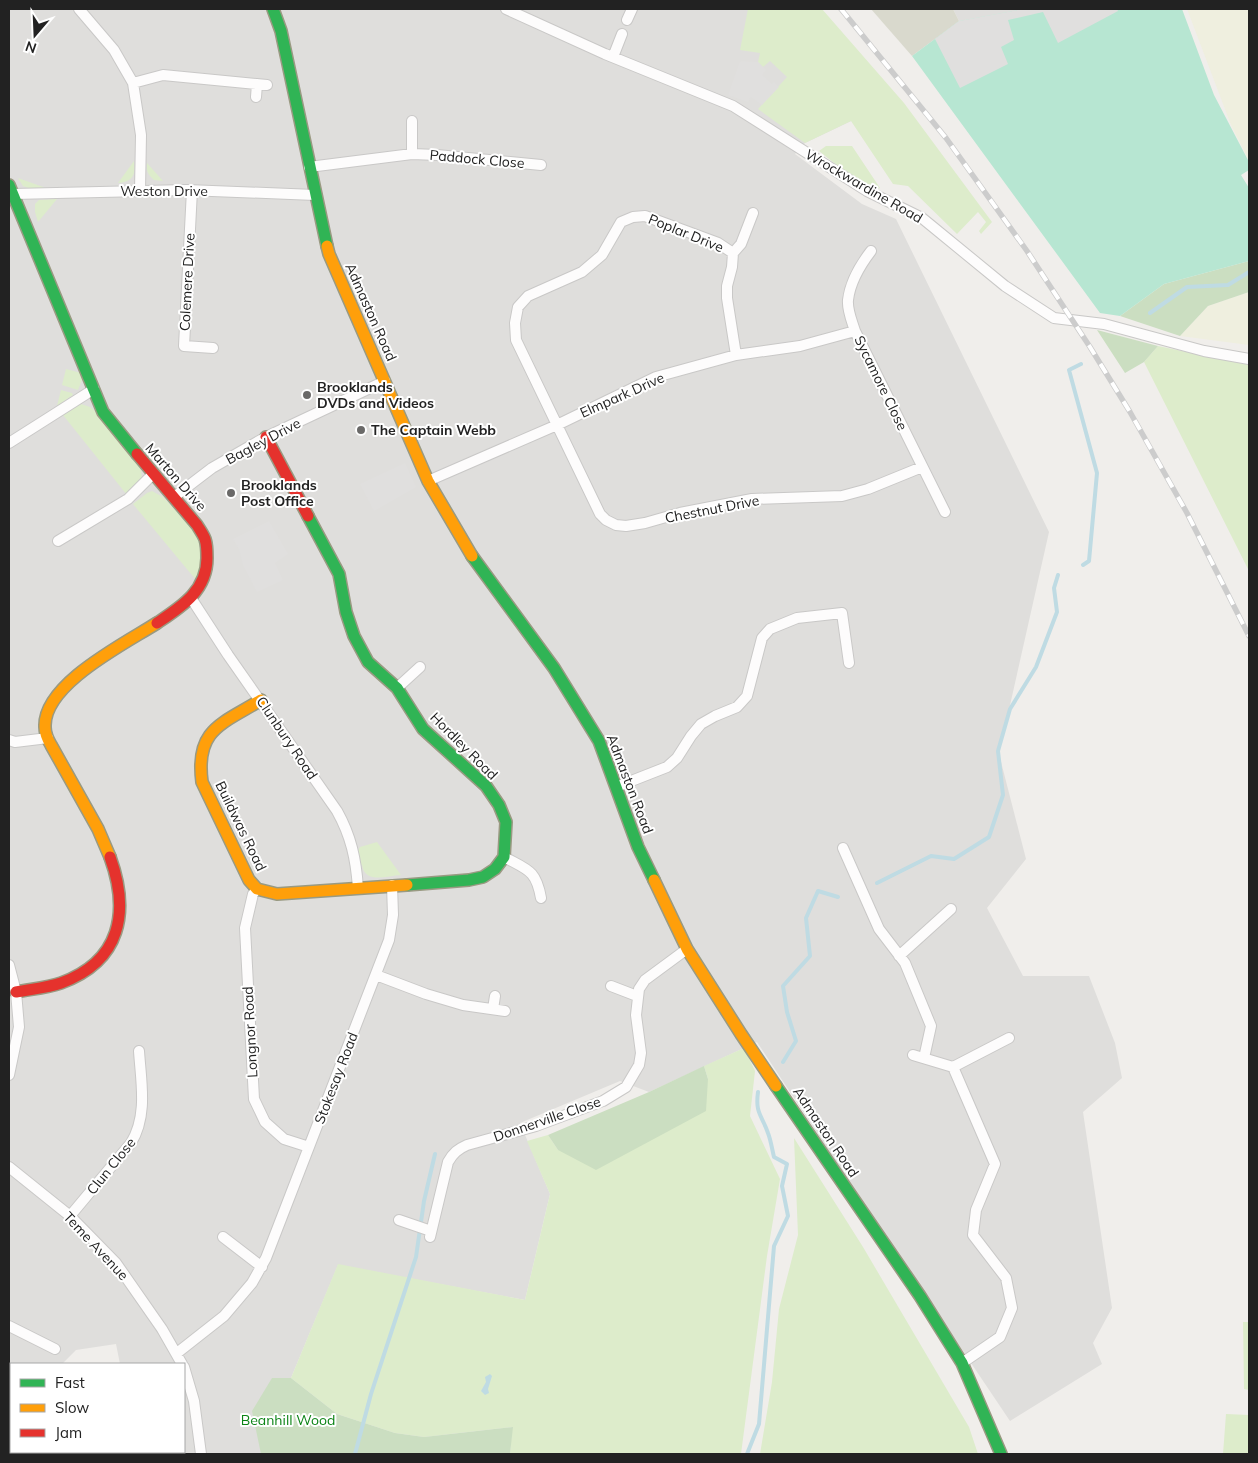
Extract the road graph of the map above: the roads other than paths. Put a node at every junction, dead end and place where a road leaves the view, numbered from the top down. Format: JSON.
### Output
{"nodes":[{"id":1,"x":78,"y":9,"type":"edge"},
{"id":2,"x":273,"y":9,"type":"edge"},
{"id":3,"x":506,"y":9,"type":"edge"},
{"id":4,"x":632,"y":9,"type":"edge"},
{"id":5,"x":627,"y":20,"type":"dead end"},
{"id":6,"x":622,"y":34,"type":"dead end"},
{"id":7,"x":613,"y":57,"type":"junction"},
{"id":8,"x":133,"y":83,"type":"junction"},
{"id":9,"x":256,"y":97,"type":"dead end"},
{"id":10,"x":412,"y":121,"type":"dead end"},
{"id":11,"x":412,"y":154,"type":"junction"},
{"id":12,"x":540,"y":165,"type":"dead end"},
{"id":13,"x":309,"y":167,"type":"junction"},
{"id":14,"x":11,"y":190,"type":"edge"},
{"id":15,"x":140,"y":190,"type":"junction"},
{"id":16,"x":192,"y":190,"type":"junction"},
{"id":17,"x":315,"y":196,"type":"junction"},
{"id":18,"x":752,"y":213,"type":"dead end"},
{"id":19,"x":871,"y":251,"type":"dead end"},
{"id":20,"x":733,"y":253,"type":"junction"},
{"id":21,"x":854,"y":330,"type":"junction"},
{"id":22,"x":213,"y":348,"type":"dead end"},
{"id":23,"x":736,"y":355,"type":"junction"},
{"id":24,"x":1249,"y":360,"type":"edge"},
{"id":25,"x":384,"y":381,"type":"junction"},
{"id":26,"x":94,"y":389,"type":"junction"},
{"id":27,"x":557,"y":425,"type":"junction"},
{"id":28,"x":266,"y":437,"type":"junction"},
{"id":29,"x":9,"y":442,"type":"edge"},
{"id":30,"x":922,"y":467,"type":"junction"},
{"id":31,"x":153,"y":474,"type":"junction"},
{"id":32,"x":428,"y":481,"type":"junction"},
{"id":33,"x":174,"y":497,"type":"junction"},
{"id":34,"x":945,"y":512,"type":"dead end"},
{"id":35,"x":58,"y":542,"type":"dead end"},
{"id":36,"x":191,"y":598,"type":"junction"},
{"id":37,"x":850,"y":663,"type":"dead end"},
{"id":38,"x":420,"y":667,"type":"dead end"},
{"id":39,"x":397,"y":688,"type":"junction"},
{"id":40,"x":261,"y":700,"type":"junction"},
{"id":41,"x":48,"y":738,"type":"junction"},
{"id":42,"x":9,"y":740,"type":"edge"},
{"id":43,"x":616,"y":787,"type":"junction"},
{"id":44,"x":843,"y":848,"type":"dead end"},
{"id":45,"x":504,"y":856,"type":"junction"},
{"id":46,"x":392,"y":885,"type":"junction"},
{"id":47,"x":358,"y":888,"type":"junction"},
{"id":48,"x":257,"y":889,"type":"junction"},
{"id":49,"x":541,"y":898,"type":"dead end"},
{"id":50,"x":951,"y":909,"type":"dead end"},
{"id":51,"x":687,"y":949,"type":"junction"},
{"id":52,"x":899,"y":956,"type":"junction"},
{"id":53,"x":9,"y":965,"type":"edge"},
{"id":54,"x":376,"y":975,"type":"junction"},
{"id":55,"x":611,"y":986,"type":"dead end"},
{"id":56,"x":16,"y":992,"type":"junction"},
{"id":57,"x":495,"y":996,"type":"dead end"},
{"id":58,"x":637,"y":996,"type":"junction"},
{"id":59,"x":493,"y":1009,"type":"junction"},
{"id":60,"x":505,"y":1011,"type":"dead end"},
{"id":61,"x":1008,"y":1038,"type":"dead end"},
{"id":62,"x":140,"y":1051,"type":"dead end"},
{"id":63,"x":913,"y":1055,"type":"dead end"},
{"id":64,"x":924,"y":1058,"type":"junction"},
{"id":65,"x":952,"y":1067,"type":"junction"},
{"id":66,"x":9,"y":1075,"type":"edge"},
{"id":67,"x":309,"y":1147,"type":"junction"},
{"id":68,"x":9,"y":1167,"type":"edge"},
{"id":69,"x":70,"y":1216,"type":"junction"},
{"id":70,"x":399,"y":1220,"type":"dead end"},
{"id":71,"x":223,"y":1237,"type":"dead end"},
{"id":72,"x":262,"y":1267,"type":"junction"},
{"id":73,"x":9,"y":1326,"type":"edge"},
{"id":74,"x":55,"y":1349,"type":"dead end"},
{"id":75,"x":177,"y":1353,"type":"junction"},
{"id":76,"x":182,"y":1363,"type":"edge"},
{"id":77,"x":962,"y":1363,"type":"junction"},
{"id":78,"x":185,"y":1372,"type":"edge"},
{"id":79,"x":201,"y":1454,"type":"edge"},
{"id":80,"x":1001,"y":1454,"type":"edge"}],
"edges":[{"from":1,"to":8,"type":"street"},
{"from":2,"to":13,"type":"street","name":"Admaston Road"},
{"from":3,"to":7,"type":"street","name":"Wrockwardine Road"},
{"from":4,"to":5,"type":"street"},
{"from":6,"to":7,"type":"street"},
{"from":7,"to":24,"type":"street","name":"Wrockwardine Road"},
{"from":8,"to":9,"type":"street"},
{"from":8,"to":15,"type":"street"},
{"from":10,"to":11,"type":"street","name":"Paddock Close"},
{"from":11,"to":12,"type":"street","name":"Paddock Close"},
{"from":11,"to":13,"type":"street","name":"Paddock Close"},
{"from":13,"to":17,"type":"street","name":"Admaston Road"},
{"from":14,"to":15,"type":"street","name":"Weston Drive"},
{"from":14,"to":26,"type":"street","name":"Marton Drive"},
{"from":15,"to":16,"type":"street","name":"Weston Drive"},
{"from":16,"to":17,"type":"street","name":"Weston Drive"},
{"from":16,"to":22,"type":"street","name":"Colemere Drive"},
{"from":17,"to":25,"type":"street","name":"Admaston Road"},
{"from":18,"to":20,"type":"street"},
{"from":19,"to":21,"type":"street","name":"Sycamore Close"},
{"from":20,"to":23,"type":"street","name":"Poplar Drive"},
{"from":20,"to":27,"type":"street","name":"Poplar Drive"},
{"from":21,"to":23,"type":"street","name":"Elmpark Drive"},
{"from":21,"to":30,"type":"street","name":"Sycamore Close"},
{"from":23,"to":27,"type":"street","name":"Elmpark Drive"},
{"from":25,"to":28,"type":"street","name":"Bagley Drive"},
{"from":25,"to":32,"type":"street","name":"Admaston Road"},
{"from":26,"to":29,"type":"street"},
{"from":26,"to":31,"type":"street","name":"Marton Drive"},
{"from":27,"to":30,"type":"street","name":"Chestnut Drive"},
{"from":27,"to":32,"type":"street","name":"Elmpark Drive"},
{"from":28,"to":33,"type":"street","name":"Bagley Drive"},
{"from":28,"to":39,"type":"street","name":"Hordley Road"},
{"from":30,"to":34,"type":"street","name":"Sycamore Close"},
{"from":31,"to":33,"type":"street","name":"Marton Drive"},
{"from":31,"to":35,"type":"street"},
{"from":32,"to":43,"type":"street","name":"Admaston Road"},
{"from":33,"to":36,"type":"street","name":"Marton Drive"},
{"from":36,"to":40,"type":"street","name":"Clunbury Road"},
{"from":36,"to":41,"type":"street","name":"Marton Drive"},
{"from":37,"to":43,"type":"street"},
{"from":38,"to":39,"type":"street"},
{"from":39,"to":45,"type":"street","name":"Hordley Road"},
{"from":40,"to":47,"type":"street","name":"Clunbury Road"},
{"from":40,"to":48,"type":"street","name":"Buildwas Road"},
{"from":41,"to":42,"type":"street"},
{"from":41,"to":56,"type":"street","name":"Marton Drive"},
{"from":43,"to":51,"type":"street","name":"Admaston Road"},
{"from":44,"to":52,"type":"street"},
{"from":45,"to":46,"type":"street"},
{"from":45,"to":49,"type":"street"},
{"from":46,"to":47,"type":"street","name":"Buildwas Road"},
{"from":46,"to":54,"type":"street","name":"Stokesay Road"},
{"from":47,"to":48,"type":"street","name":"Buildwas Road"},
{"from":48,"to":67,"type":"street","name":"Longnor Road"},
{"from":50,"to":52,"type":"street"},
{"from":51,"to":58,"type":"street"},
{"from":51,"to":77,"type":"street","name":"Admaston Road"},
{"from":52,"to":64,"type":"street"},
{"from":53,"to":56,"type":"street"},
{"from":54,"to":59,"type":"street"},
{"from":54,"to":67,"type":"street","name":"Stokesay Road"},
{"from":55,"to":58,"type":"street"},
{"from":56,"to":66,"type":"street"},
{"from":57,"to":59,"type":"street"},
{"from":58,"to":70,"type":"street","name":"Donnerville Close"},
{"from":59,"to":60,"type":"street"},
{"from":61,"to":65,"type":"street"},
{"from":62,"to":69,"type":"street","name":"Clun Close"},
{"from":63,"to":64,"type":"street"},
{"from":64,"to":65,"type":"street"},
{"from":65,"to":77,"type":"street"},
{"from":67,"to":72,"type":"street","name":"Stokesay Road"},
{"from":68,"to":69,"type":"street","name":"Teme Avenue"},
{"from":69,"to":75,"type":"street","name":"Teme Avenue"},
{"from":71,"to":72,"type":"street"},
{"from":72,"to":75,"type":"street","name":"Stokesay Road"},
{"from":73,"to":74,"type":"street"},
{"from":75,"to":76,"type":"street","name":"Teme Avenue"},
{"from":77,"to":80,"type":"street","name":"Admaston Road"},
{"from":78,"to":79,"type":"street","name":"Teme Avenue"}]}
